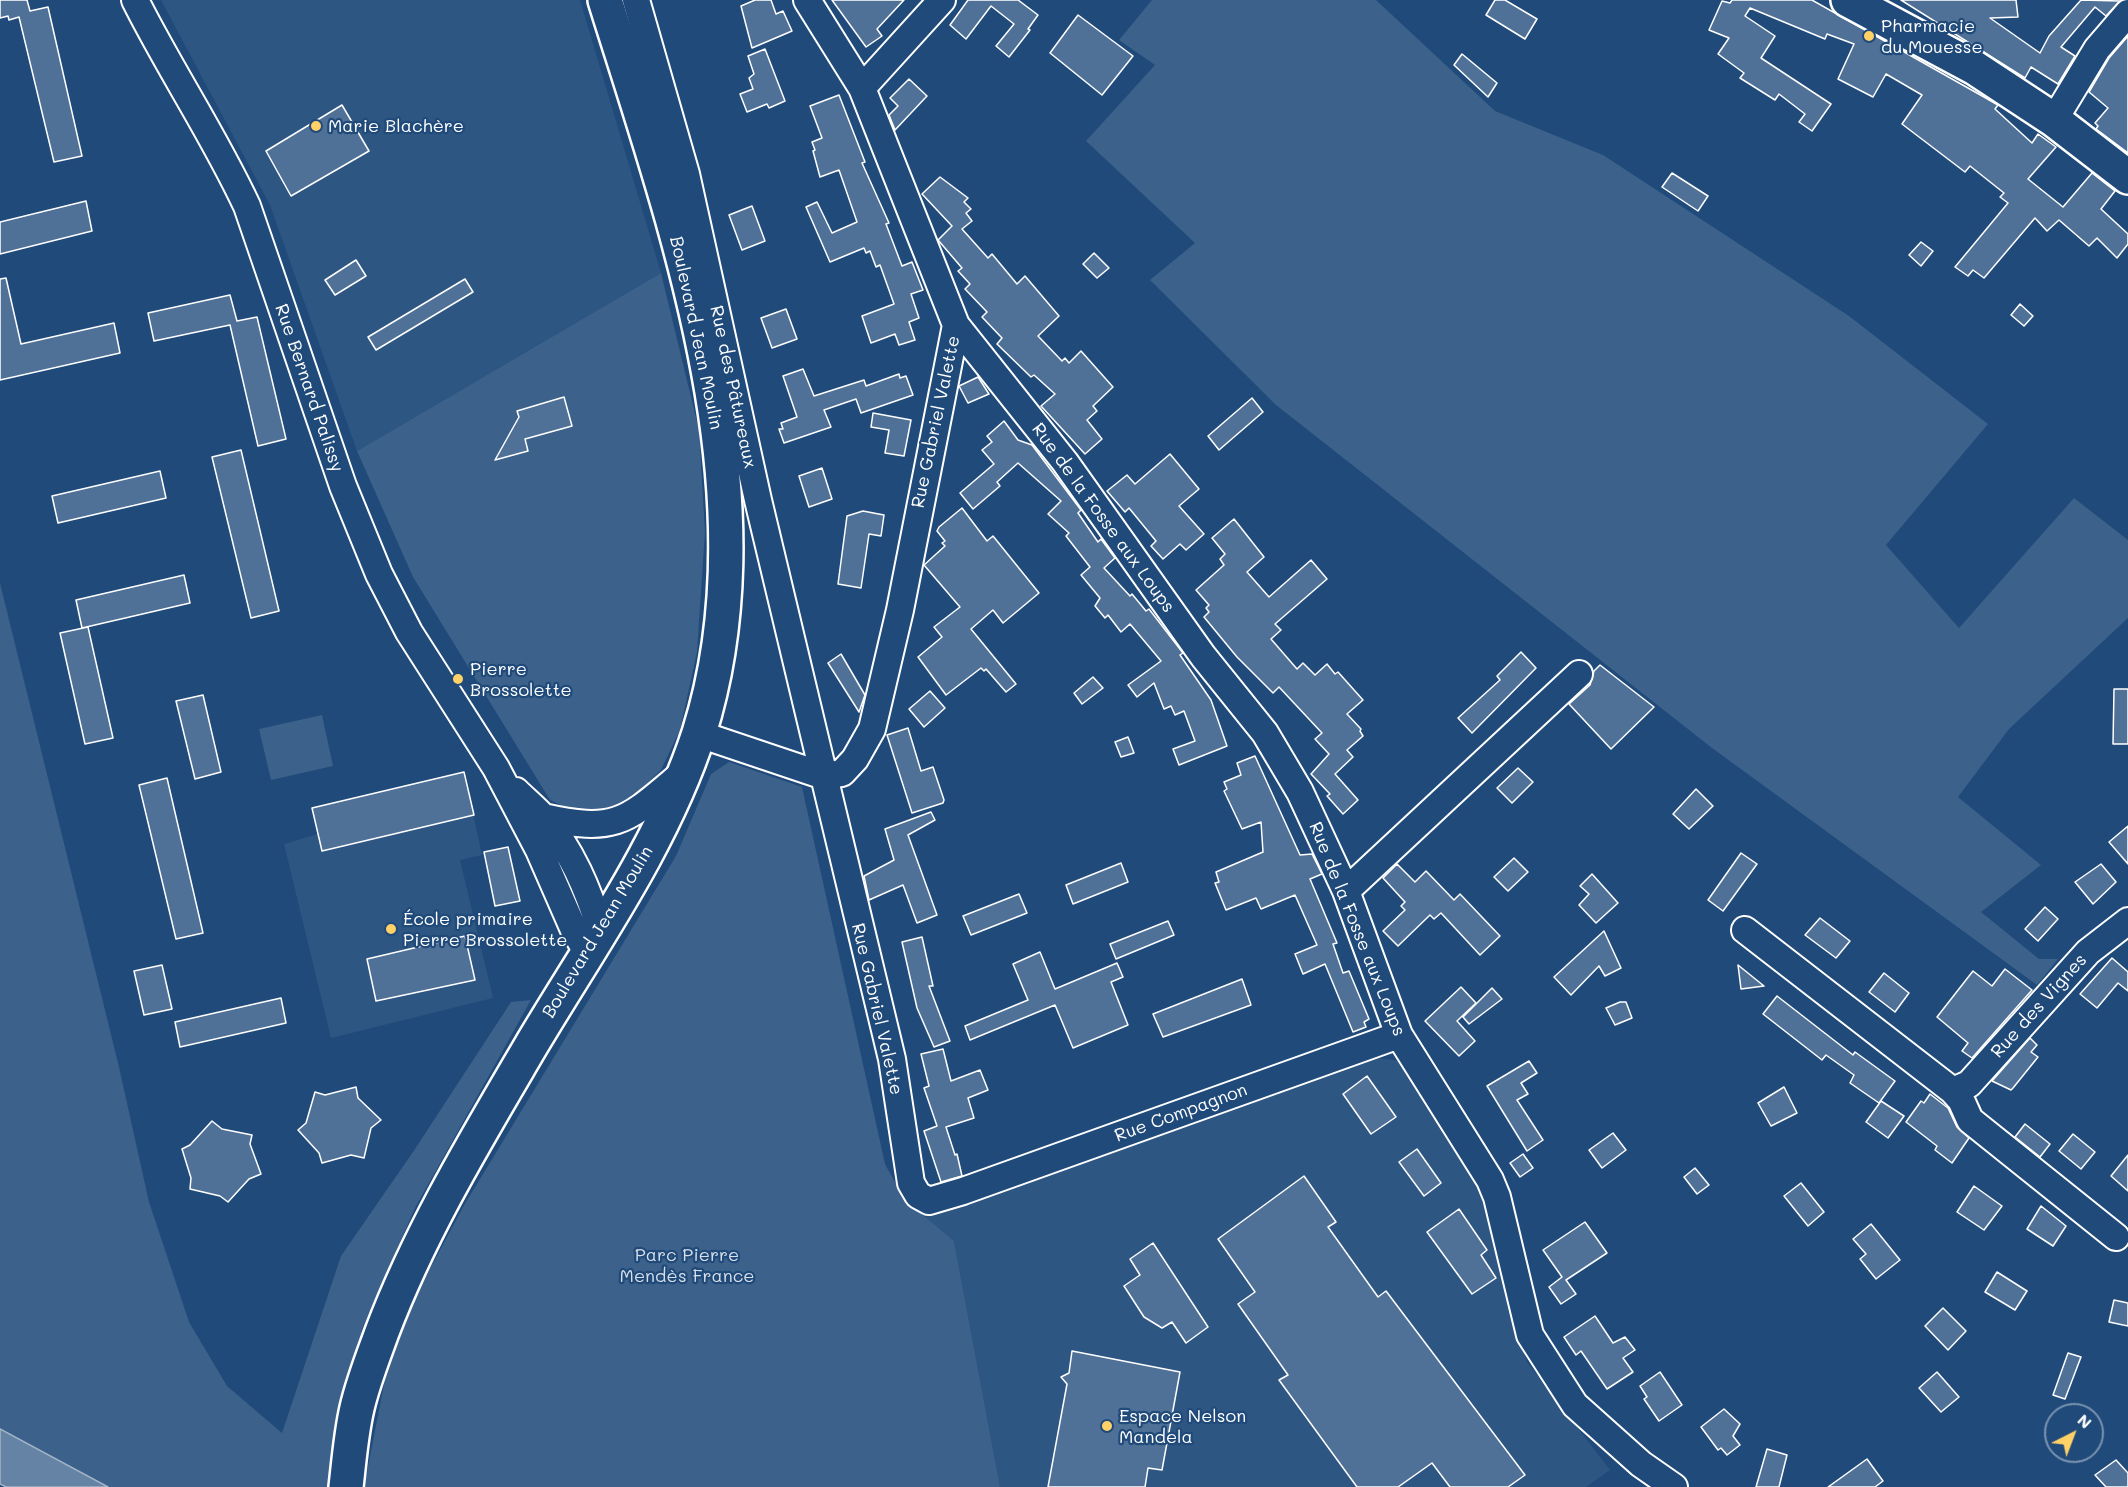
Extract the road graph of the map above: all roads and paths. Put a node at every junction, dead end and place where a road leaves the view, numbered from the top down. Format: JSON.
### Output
{"nodes":[{"id":1,"x":135,"y":0,"type":"edge"},
{"id":2,"x":605,"y":0,"type":"edge"},
{"id":3,"x":636,"y":0,"type":"edge"},
{"id":4,"x":807,"y":0,"type":"edge"},
{"id":5,"x":942,"y":0,"type":"edge"},
{"id":6,"x":1848,"y":0,"type":"edge"},
{"id":7,"x":2128,"y":13,"type":"edge"},
{"id":8,"x":862,"y":88,"type":"junction"},
{"id":9,"x":2054,"y":120,"type":"junction"},
{"id":10,"x":2128,"y":177,"type":"edge"},
{"id":11,"x":956,"y":325,"type":"junction"},
{"id":12,"x":1579,"y":674,"type":"dead end"},
{"id":13,"x":699,"y":734,"type":"junction"},
{"id":14,"x":496,"y":768,"type":"junction"},
{"id":15,"x":683,"y":773,"type":"junction"},
{"id":16,"x":824,"y":776,"type":"junction"},
{"id":17,"x":543,"y":817,"type":"junction"},
{"id":18,"x":1346,"y":891,"type":"junction"},
{"id":19,"x":2128,"y":921,"type":"edge"},
{"id":20,"x":1745,"y":930,"type":"dead end"},
{"id":21,"x":594,"y":941,"type":"junction"},
{"id":22,"x":1399,"y":1035,"type":"junction"},
{"id":23,"x":1953,"y":1091,"type":"junction"},
{"id":24,"x":963,"y":1191,"type":"joint"},
{"id":25,"x":2116,"y":1237,"type":"dead end"},
{"id":26,"x":345,"y":1487,"type":"edge"},
{"id":27,"x":1674,"y":1487,"type":"edge"}],
"edges":[{"from":1,"to":14,"type":"street","name":"Rue Bernard Palissy"},
{"from":2,"to":13,"type":"main road","name":"Boulevard Jean Moulin"},
{"from":3,"to":16,"type":"street","name":"Rue des Pâtureaux"},
{"from":4,"to":8,"type":"street","name":"Rue Gabriel Valette"},
{"from":5,"to":8,"type":"street"},
{"from":6,"to":9,"type":"main road"},
{"from":7,"to":9,"type":"street"},
{"from":8,"to":11,"type":"street","name":"Rue Gabriel Valette"},
{"from":9,"to":10,"type":"main road"},
{"from":11,"to":16,"type":"street","name":"Rue Gabriel Valette"},
{"from":11,"to":18,"type":"street","name":"Rue de la Fosse aux Loups"},
{"from":12,"to":18,"type":"street"},
{"from":13,"to":15,"type":"main road","name":"Boulevard Jean Moulin"},
{"from":13,"to":16,"type":"street"},
{"from":14,"to":17,"type":"street","name":"Rue Bernard Palissy"},
{"from":14,"to":21,"type":"street","name":"Rue Bernard Palissy"},
{"from":15,"to":17,"type":"street"},
{"from":15,"to":21,"type":"main road","name":"Boulevard Jean Moulin"},
{"from":16,"to":24,"type":"street","name":"Rue Gabriel Valette"},
{"from":17,"to":21,"type":"street","name":"Rue Bernard Palissy"},
{"from":18,"to":22,"type":"street","name":"Rue de la Fosse aux Loups"},
{"from":19,"to":23,"type":"street","name":"Rue des Vignes"},
{"from":20,"to":23,"type":"street"},
{"from":21,"to":26,"type":"main road","name":"Boulevard Jean Moulin"},
{"from":22,"to":24,"type":"street","name":"Rue Compagnon"},
{"from":22,"to":27,"type":"street","name":"Rue de la Fosse aux Loups"},
{"from":23,"to":25,"type":"street"}]}
